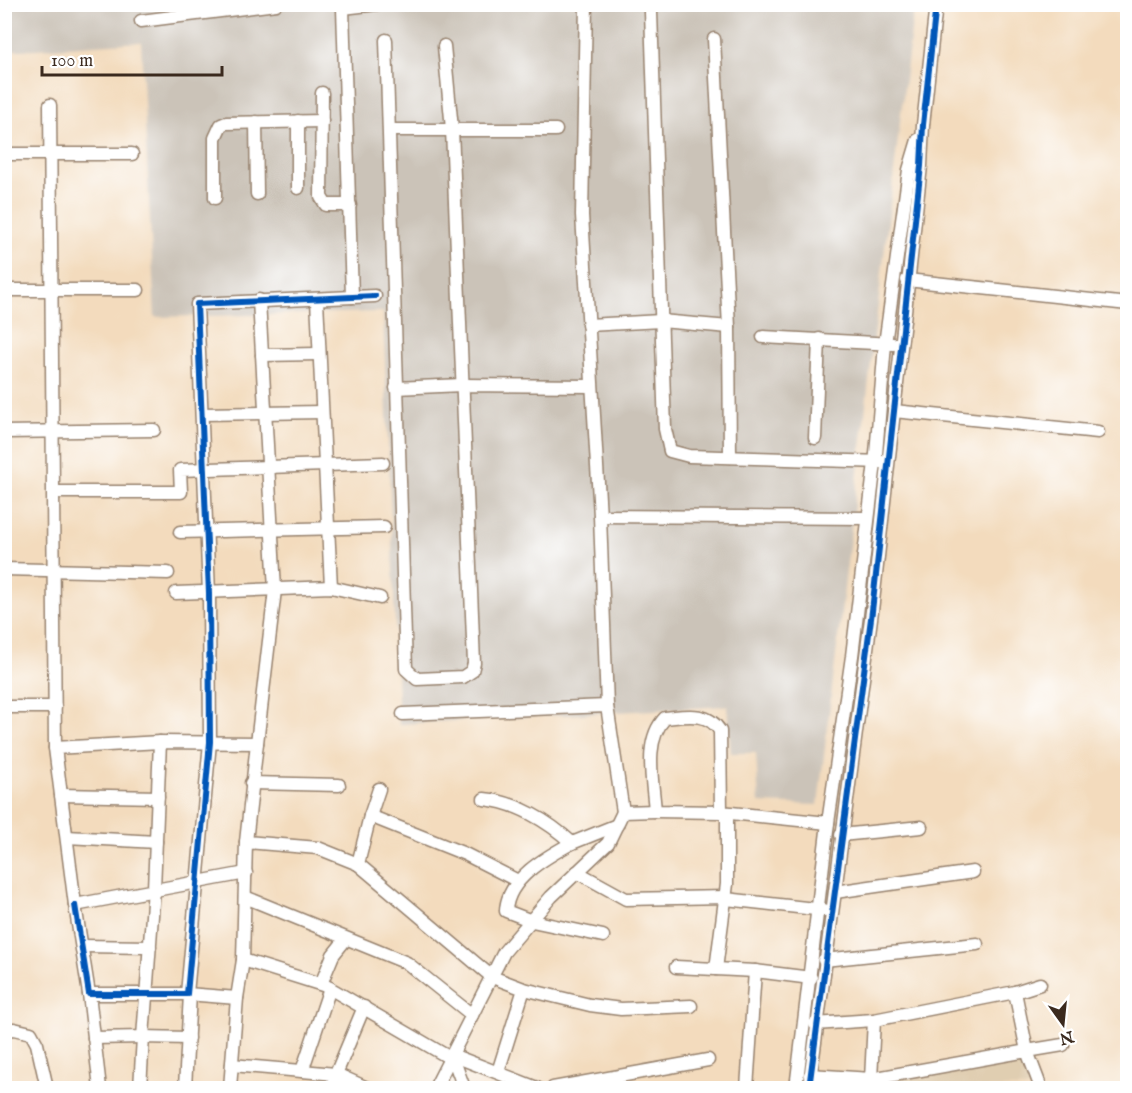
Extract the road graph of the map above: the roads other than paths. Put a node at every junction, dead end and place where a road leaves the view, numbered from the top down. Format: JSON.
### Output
{"nodes":[{"id":1,"x":276,"y":4,"type":"edge"},
{"id":2,"x":377,"y":4,"type":"edge"},
{"id":3,"x":585,"y":4,"type":"edge"},
{"id":4,"x":936,"y":4,"type":"edge"},
{"id":5,"x":343,"y":6,"type":"edge"},
{"id":6,"x":651,"y":12,"type":"dead end"},
{"id":7,"x":141,"y":21,"type":"dead end"},
{"id":8,"x":714,"y":39,"type":"dead end"},
{"id":9,"x":386,"y":40,"type":"dead end"},
{"id":10,"x":444,"y":46,"type":"dead end"},
{"id":11,"x":322,"y":93,"type":"dead end"},
{"id":12,"x":50,"y":105,"type":"dead end"},
{"id":13,"x":298,"y":121,"type":"junction"},
{"id":14,"x":322,"y":121,"type":"junction"},
{"id":15,"x":256,"y":122,"type":"junction"},
{"id":16,"x":923,"y":125,"type":"junction"},
{"id":17,"x":452,"y":129,"type":"junction"},
{"id":18,"x":390,"y":130,"type":"junction"},
{"id":19,"x":556,"y":130,"type":"dead end"},
{"id":20,"x":4,"y":154,"type":"edge"},
{"id":21,"x":52,"y":154,"type":"junction"},
{"id":22,"x":132,"y":154,"type":"dead end"},
{"id":23,"x":298,"y":188,"type":"dead end"},
{"id":24,"x":257,"y":194,"type":"dead end"},
{"id":25,"x":215,"y":198,"type":"dead end"},
{"id":26,"x":350,"y":205,"type":"junction"},
{"id":27,"x":907,"y":280,"type":"junction"},
{"id":28,"x":4,"y":290,"type":"edge"},
{"id":29,"x":54,"y":290,"type":"junction"},
{"id":30,"x":138,"y":290,"type":"dead end"},
{"id":31,"x":375,"y":296,"type":"dead end"},
{"id":32,"x":352,"y":297,"type":"junction"},
{"id":33,"x":259,"y":300,"type":"junction"},
{"id":34,"x":317,"y":300,"type":"junction"},
{"id":35,"x":1128,"y":304,"type":"edge"},
{"id":36,"x":661,"y":321,"type":"junction"},
{"id":37,"x":588,"y":325,"type":"junction"},
{"id":38,"x":729,"y":327,"type":"junction"},
{"id":39,"x":763,"y":337,"type":"dead end"},
{"id":40,"x":819,"y":339,"type":"junction"},
{"id":41,"x":885,"y":344,"type":"junction"},
{"id":42,"x":901,"y":344,"type":"junction"},
{"id":43,"x":318,"y":354,"type":"junction"},
{"id":44,"x":262,"y":355,"type":"junction"},
{"id":45,"x":462,"y":385,"type":"junction"},
{"id":46,"x":591,"y":386,"type":"junction"},
{"id":47,"x":396,"y":388,"type":"junction"},
{"id":48,"x":894,"y":411,"type":"junction"},
{"id":49,"x":322,"y":412,"type":"junction"},
{"id":50,"x":203,"y":414,"type":"junction"},
{"id":51,"x":265,"y":414,"type":"junction"},
{"id":52,"x":154,"y":430,"type":"dead end"},
{"id":53,"x":4,"y":432,"type":"edge"},
{"id":54,"x":1098,"y":432,"type":"dead end"},
{"id":55,"x":53,"y":433,"type":"junction"},
{"id":56,"x":815,"y":438,"type":"dead end"},
{"id":57,"x":730,"y":457,"type":"junction"},
{"id":58,"x":881,"y":462,"type":"junction"},
{"id":59,"x":383,"y":463,"type":"dead end"},
{"id":60,"x":326,"y":466,"type":"junction"},
{"id":61,"x":269,"y":468,"type":"junction"},
{"id":62,"x":204,"y":470,"type":"junction"},
{"id":63,"x":54,"y":492,"type":"junction"},
{"id":64,"x":600,"y":516,"type":"junction"},
{"id":65,"x":868,"y":519,"type":"junction"},
{"id":66,"x":384,"y":527,"type":"dead end"},
{"id":67,"x":273,"y":530,"type":"junction"},
{"id":68,"x":330,"y":530,"type":"junction"},
{"id":69,"x":180,"y":532,"type":"dead end"},
{"id":70,"x":206,"y":532,"type":"junction"},
{"id":71,"x":4,"y":569,"type":"edge"},
{"id":72,"x":54,"y":570,"type":"junction"},
{"id":73,"x":168,"y":573,"type":"dead end"},
{"id":74,"x":331,"y":587,"type":"junction"},
{"id":75,"x":274,"y":590,"type":"junction"},
{"id":76,"x":176,"y":593,"type":"dead end"},
{"id":77,"x":209,"y":593,"type":"junction"},
{"id":78,"x":380,"y":598,"type":"dead end"},
{"id":79,"x":606,"y":706,"type":"junction"},
{"id":80,"x":4,"y":707,"type":"edge"},
{"id":81,"x":55,"y":707,"type":"junction"},
{"id":82,"x":403,"y":714,"type":"dead end"},
{"id":83,"x":160,"y":742,"type":"junction"},
{"id":84,"x":210,"y":742,"type":"junction"},
{"id":85,"x":257,"y":743,"type":"junction"},
{"id":86,"x":55,"y":748,"type":"junction"},
{"id":87,"x":251,"y":783,"type":"junction"},
{"id":88,"x":339,"y":785,"type":"dead end"},
{"id":89,"x":379,"y":789,"type":"dead end"},
{"id":90,"x":62,"y":795,"type":"junction"},
{"id":91,"x":158,"y":797,"type":"junction"},
{"id":92,"x":484,"y":799,"type":"dead end"},
{"id":93,"x":655,"y":811,"type":"junction"},
{"id":94,"x":623,"y":812,"type":"junction"},
{"id":95,"x":724,"y":813,"type":"junction"},
{"id":96,"x":370,"y":816,"type":"junction"},
{"id":97,"x":828,"y":822,"type":"junction"},
{"id":98,"x":617,"y":825,"type":"junction"},
{"id":99,"x":921,"y":827,"type":"dead end"},
{"id":100,"x":841,"y":835,"type":"junction"},
{"id":101,"x":67,"y":837,"type":"junction"},
{"id":102,"x":156,"y":842,"type":"junction"},
{"id":103,"x":246,"y":842,"type":"junction"},
{"id":104,"x":572,"y":843,"type":"junction"},
{"id":105,"x":358,"y":864,"type":"junction"},
{"id":106,"x":973,"y":872,"type":"dead end"},
{"id":107,"x":246,"y":873,"type":"junction"},
{"id":108,"x":577,"y":873,"type":"junction"},
{"id":109,"x":518,"y":881,"type":"junction"},
{"id":110,"x":196,"y":882,"type":"junction"},
{"id":111,"x":154,"y":889,"type":"junction"},
{"id":112,"x":835,"y":892,"type":"junction"},
{"id":113,"x":245,"y":897,"type":"junction"},
{"id":114,"x":726,"y":899,"type":"junction"},
{"id":115,"x":75,"y":905,"type":"junction"},
{"id":116,"x":825,"y":910,"type":"junction"},
{"id":117,"x":532,"y":921,"type":"junction"},
{"id":118,"x":603,"y":936,"type":"dead end"},
{"id":119,"x":345,"y":940,"type":"junction"},
{"id":120,"x":977,"y":944,"type":"dead end"},
{"id":121,"x":82,"y":946,"type":"junction"},
{"id":122,"x":150,"y":947,"type":"junction"},
{"id":123,"x":243,"y":960,"type":"junction"},
{"id":124,"x":824,"y":960,"type":"junction"},
{"id":125,"x":676,"y":966,"type":"dead end"},
{"id":126,"x":716,"y":969,"type":"junction"},
{"id":127,"x":755,"y":971,"type":"junction"},
{"id":128,"x":492,"y":977,"type":"junction"},
{"id":129,"x":811,"y":978,"type":"junction"},
{"id":130,"x":1040,"y":984,"type":"dead end"},
{"id":131,"x":325,"y":986,"type":"junction"},
{"id":132,"x":524,"y":989,"type":"junction"},
{"id":133,"x":1015,"y":992,"type":"junction"},
{"id":134,"x":89,"y":994,"type":"junction"},
{"id":135,"x":189,"y":994,"type":"junction"},
{"id":136,"x":147,"y":995,"type":"junction"},
{"id":137,"x":237,"y":998,"type":"junction"},
{"id":138,"x":691,"y":1006,"type":"dead end"},
{"id":139,"x":364,"y":1007,"type":"junction"},
{"id":140,"x":472,"y":1015,"type":"junction"},
{"id":141,"x":874,"y":1020,"type":"junction"},
{"id":142,"x":815,"y":1024,"type":"junction"},
{"id":143,"x":4,"y":1030,"type":"edge"},
{"id":144,"x":143,"y":1037,"type":"junction"},
{"id":145,"x":94,"y":1038,"type":"junction"},
{"id":146,"x":188,"y":1038,"type":"junction"},
{"id":147,"x":1063,"y":1045,"type":"dead end"},
{"id":148,"x":1027,"y":1051,"type":"junction"},
{"id":149,"x":451,"y":1056,"type":"junction"},
{"id":150,"x":708,"y":1060,"type":"dead end"},
{"id":151,"x":232,"y":1065,"type":"junction"},
{"id":152,"x":302,"y":1071,"type":"junction"},
{"id":153,"x":498,"y":1072,"type":"junction"},
{"id":154,"x":336,"y":1074,"type":"junction"},
{"id":155,"x":810,"y":1075,"type":"junction"},
{"id":156,"x":870,"y":1084,"type":"edge"},
{"id":157,"x":47,"y":1089,"type":"edge"},
{"id":158,"x":100,"y":1089,"type":"edge"},
{"id":159,"x":140,"y":1089,"type":"edge"},
{"id":160,"x":185,"y":1089,"type":"edge"},
{"id":161,"x":230,"y":1089,"type":"edge"},
{"id":162,"x":331,"y":1089,"type":"edge"},
{"id":163,"x":367,"y":1089,"type":"edge"},
{"id":164,"x":435,"y":1089,"type":"edge"},
{"id":165,"x":464,"y":1089,"type":"edge"},
{"id":166,"x":537,"y":1089,"type":"edge"},
{"id":167,"x":553,"y":1089,"type":"edge"},
{"id":168,"x":747,"y":1089,"type":"edge"},
{"id":169,"x":796,"y":1089,"type":"edge"},
{"id":170,"x":809,"y":1089,"type":"edge"},
{"id":171,"x":1041,"y":1089,"type":"edge"}],
"edges":[{"from":1,"to":7,"type":"street"},
{"from":2,"to":5,"type":"street"},
{"from":3,"to":37,"type":"street"},
{"from":4,"to":16,"type":"street"},
{"from":5,"to":26,"type":"street"},
{"from":6,"to":36,"type":"street"},
{"from":8,"to":38,"type":"street"},
{"from":9,"to":18,"type":"street"},
{"from":10,"to":17,"type":"street"},
{"from":11,"to":14,"type":"street"},
{"from":12,"to":21,"type":"street"},
{"from":13,"to":14,"type":"street"},
{"from":13,"to":15,"type":"street"},
{"from":13,"to":23,"type":"street"},
{"from":14,"to":26,"type":"street"},
{"from":15,"to":24,"type":"street"},
{"from":15,"to":25,"type":"street"},
{"from":16,"to":27,"type":"street"},
{"from":16,"to":41,"type":"street"},
{"from":17,"to":18,"type":"street"},
{"from":17,"to":19,"type":"street"},
{"from":17,"to":45,"type":"street"},
{"from":18,"to":47,"type":"street"},
{"from":20,"to":21,"type":"street"},
{"from":21,"to":22,"type":"street"},
{"from":21,"to":29,"type":"street"},
{"from":26,"to":32,"type":"street"},
{"from":27,"to":35,"type":"street"},
{"from":27,"to":42,"type":"street"},
{"from":28,"to":29,"type":"street"},
{"from":29,"to":30,"type":"street"},
{"from":29,"to":55,"type":"street"},
{"from":31,"to":32,"type":"street"},
{"from":32,"to":34,"type":"street"},
{"from":33,"to":34,"type":"street"},
{"from":33,"to":44,"type":"street"},
{"from":33,"to":50,"type":"street"},
{"from":34,"to":43,"type":"street"},
{"from":36,"to":37,"type":"street"},
{"from":36,"to":38,"type":"street"},
{"from":36,"to":57,"type":"street"},
{"from":37,"to":46,"type":"street"},
{"from":38,"to":57,"type":"street"},
{"from":39,"to":40,"type":"street"},
{"from":40,"to":41,"type":"street"},
{"from":40,"to":56,"type":"street"},
{"from":41,"to":42,"type":"street"},
{"from":41,"to":58,"type":"street"},
{"from":42,"to":48,"type":"street"},
{"from":43,"to":44,"type":"street"},
{"from":43,"to":49,"type":"street"},
{"from":44,"to":51,"type":"street"},
{"from":45,"to":46,"type":"street"},
{"from":45,"to":47,"type":"street"},
{"from":45,"to":47,"type":"street"},
{"from":46,"to":64,"type":"street"},
{"from":48,"to":54,"type":"street"},
{"from":48,"to":58,"type":"street"},
{"from":49,"to":51,"type":"street"},
{"from":49,"to":60,"type":"street"},
{"from":50,"to":51,"type":"street"},
{"from":50,"to":62,"type":"street"},
{"from":51,"to":61,"type":"street"},
{"from":52,"to":55,"type":"street"},
{"from":53,"to":55,"type":"street"},
{"from":55,"to":63,"type":"street"},
{"from":57,"to":58,"type":"street"},
{"from":58,"to":65,"type":"street"},
{"from":58,"to":100,"type":"street"},
{"from":59,"to":60,"type":"street"},
{"from":60,"to":61,"type":"street"},
{"from":60,"to":68,"type":"street"},
{"from":61,"to":62,"type":"street"},
{"from":61,"to":67,"type":"street"},
{"from":62,"to":63,"type":"street"},
{"from":62,"to":70,"type":"street"},
{"from":63,"to":72,"type":"street"},
{"from":64,"to":65,"type":"street"},
{"from":64,"to":79,"type":"street"},
{"from":65,"to":97,"type":"street"},
{"from":66,"to":68,"type":"street"},
{"from":67,"to":68,"type":"street"},
{"from":67,"to":70,"type":"street"},
{"from":67,"to":75,"type":"street"},
{"from":68,"to":74,"type":"street"},
{"from":69,"to":70,"type":"street"},
{"from":70,"to":77,"type":"street"},
{"from":71,"to":72,"type":"street"},
{"from":72,"to":73,"type":"street"},
{"from":72,"to":81,"type":"street"},
{"from":74,"to":75,"type":"street"},
{"from":74,"to":78,"type":"street"},
{"from":75,"to":77,"type":"street"},
{"from":75,"to":85,"type":"street"},
{"from":76,"to":77,"type":"street"},
{"from":77,"to":84,"type":"street"},
{"from":79,"to":82,"type":"street"},
{"from":79,"to":94,"type":"street"},
{"from":80,"to":81,"type":"street"},
{"from":81,"to":86,"type":"street"},
{"from":83,"to":84,"type":"street"},
{"from":83,"to":86,"type":"street"},
{"from":83,"to":91,"type":"street"},
{"from":84,"to":85,"type":"street"},
{"from":84,"to":110,"type":"street"},
{"from":85,"to":87,"type":"street"},
{"from":86,"to":90,"type":"street"},
{"from":87,"to":88,"type":"street"},
{"from":87,"to":103,"type":"street"},
{"from":89,"to":96,"type":"street"},
{"from":90,"to":91,"type":"street"},
{"from":90,"to":101,"type":"street"},
{"from":91,"to":102,"type":"street"},
{"from":92,"to":104,"type":"street"},
{"from":93,"to":94,"type":"street"},
{"from":93,"to":95,"type":"street"},
{"from":93,"to":95,"type":"street"},
{"from":94,"to":98,"type":"street"},
{"from":95,"to":97,"type":"street"},
{"from":95,"to":114,"type":"street"},
{"from":96,"to":105,"type":"street"},
{"from":96,"to":109,"type":"street"},
{"from":97,"to":116,"type":"street"},
{"from":98,"to":104,"type":"street"},
{"from":98,"to":108,"type":"street"},
{"from":99,"to":100,"type":"street"},
{"from":100,"to":112,"type":"street"},
{"from":101,"to":102,"type":"street"},
{"from":101,"to":115,"type":"street"},
{"from":102,"to":111,"type":"street"},
{"from":103,"to":105,"type":"street"},
{"from":103,"to":107,"type":"street"},
{"from":104,"to":109,"type":"street"},
{"from":105,"to":128,"type":"street"},
{"from":106,"to":112,"type":"street"},
{"from":107,"to":110,"type":"street"},
{"from":107,"to":113,"type":"street"},
{"from":108,"to":114,"type":"street"},
{"from":108,"to":117,"type":"street"},
{"from":109,"to":117,"type":"street"},
{"from":110,"to":111,"type":"street"},
{"from":110,"to":135,"type":"street"},
{"from":111,"to":115,"type":"street"},
{"from":111,"to":122,"type":"street"},
{"from":112,"to":116,"type":"street"},
{"from":113,"to":119,"type":"street"},
{"from":113,"to":123,"type":"street"},
{"from":114,"to":116,"type":"street"},
{"from":114,"to":126,"type":"street"},
{"from":115,"to":121,"type":"street"},
{"from":116,"to":124,"type":"street"},
{"from":116,"to":129,"type":"street"},
{"from":117,"to":118,"type":"street"},
{"from":117,"to":128,"type":"street"},
{"from":119,"to":131,"type":"street"},
{"from":119,"to":140,"type":"street"},
{"from":120,"to":124,"type":"street"},
{"from":121,"to":122,"type":"street"},
{"from":121,"to":134,"type":"street"},
{"from":122,"to":136,"type":"street"},
{"from":123,"to":131,"type":"street"},
{"from":123,"to":137,"type":"street"},
{"from":124,"to":142,"type":"street"},
{"from":125,"to":126,"type":"street"},
{"from":126,"to":127,"type":"street"},
{"from":127,"to":129,"type":"street"},
{"from":127,"to":168,"type":"street"},
{"from":128,"to":132,"type":"street"},
{"from":128,"to":140,"type":"street"},
{"from":129,"to":169,"type":"street"},
{"from":130,"to":133,"type":"street"},
{"from":131,"to":139,"type":"street"},
{"from":131,"to":152,"type":"street"},
{"from":132,"to":138,"type":"street"},
{"from":132,"to":153,"type":"street"},
{"from":133,"to":141,"type":"street"},
{"from":133,"to":148,"type":"street"},
{"from":134,"to":136,"type":"street"},
{"from":134,"to":145,"type":"street"},
{"from":135,"to":136,"type":"street"},
{"from":135,"to":137,"type":"street"},
{"from":135,"to":146,"type":"street"},
{"from":136,"to":144,"type":"street"},
{"from":137,"to":151,"type":"street"},
{"from":139,"to":149,"type":"street"},
{"from":139,"to":154,"type":"street"},
{"from":140,"to":149,"type":"street"},
{"from":141,"to":142,"type":"street"},
{"from":141,"to":156,"type":"street"},
{"from":142,"to":155,"type":"street"},
{"from":143,"to":157,"type":"street"},
{"from":144,"to":145,"type":"street"},
{"from":144,"to":146,"type":"street"},
{"from":144,"to":159,"type":"street"},
{"from":145,"to":158,"type":"street"},
{"from":146,"to":160,"type":"street"},
{"from":147,"to":148,"type":"street"},
{"from":148,"to":156,"type":"street"},
{"from":148,"to":171,"type":"street"},
{"from":149,"to":153,"type":"street"},
{"from":149,"to":164,"type":"street"},
{"from":149,"to":165,"type":"street"},
{"from":150,"to":167,"type":"street"},
{"from":151,"to":152,"type":"street"},
{"from":151,"to":161,"type":"street"},
{"from":152,"to":154,"type":"street"},
{"from":153,"to":166,"type":"street"},
{"from":154,"to":162,"type":"street"},
{"from":154,"to":163,"type":"street"},
{"from":155,"to":156,"type":"street"},
{"from":155,"to":170,"type":"street"}]}
